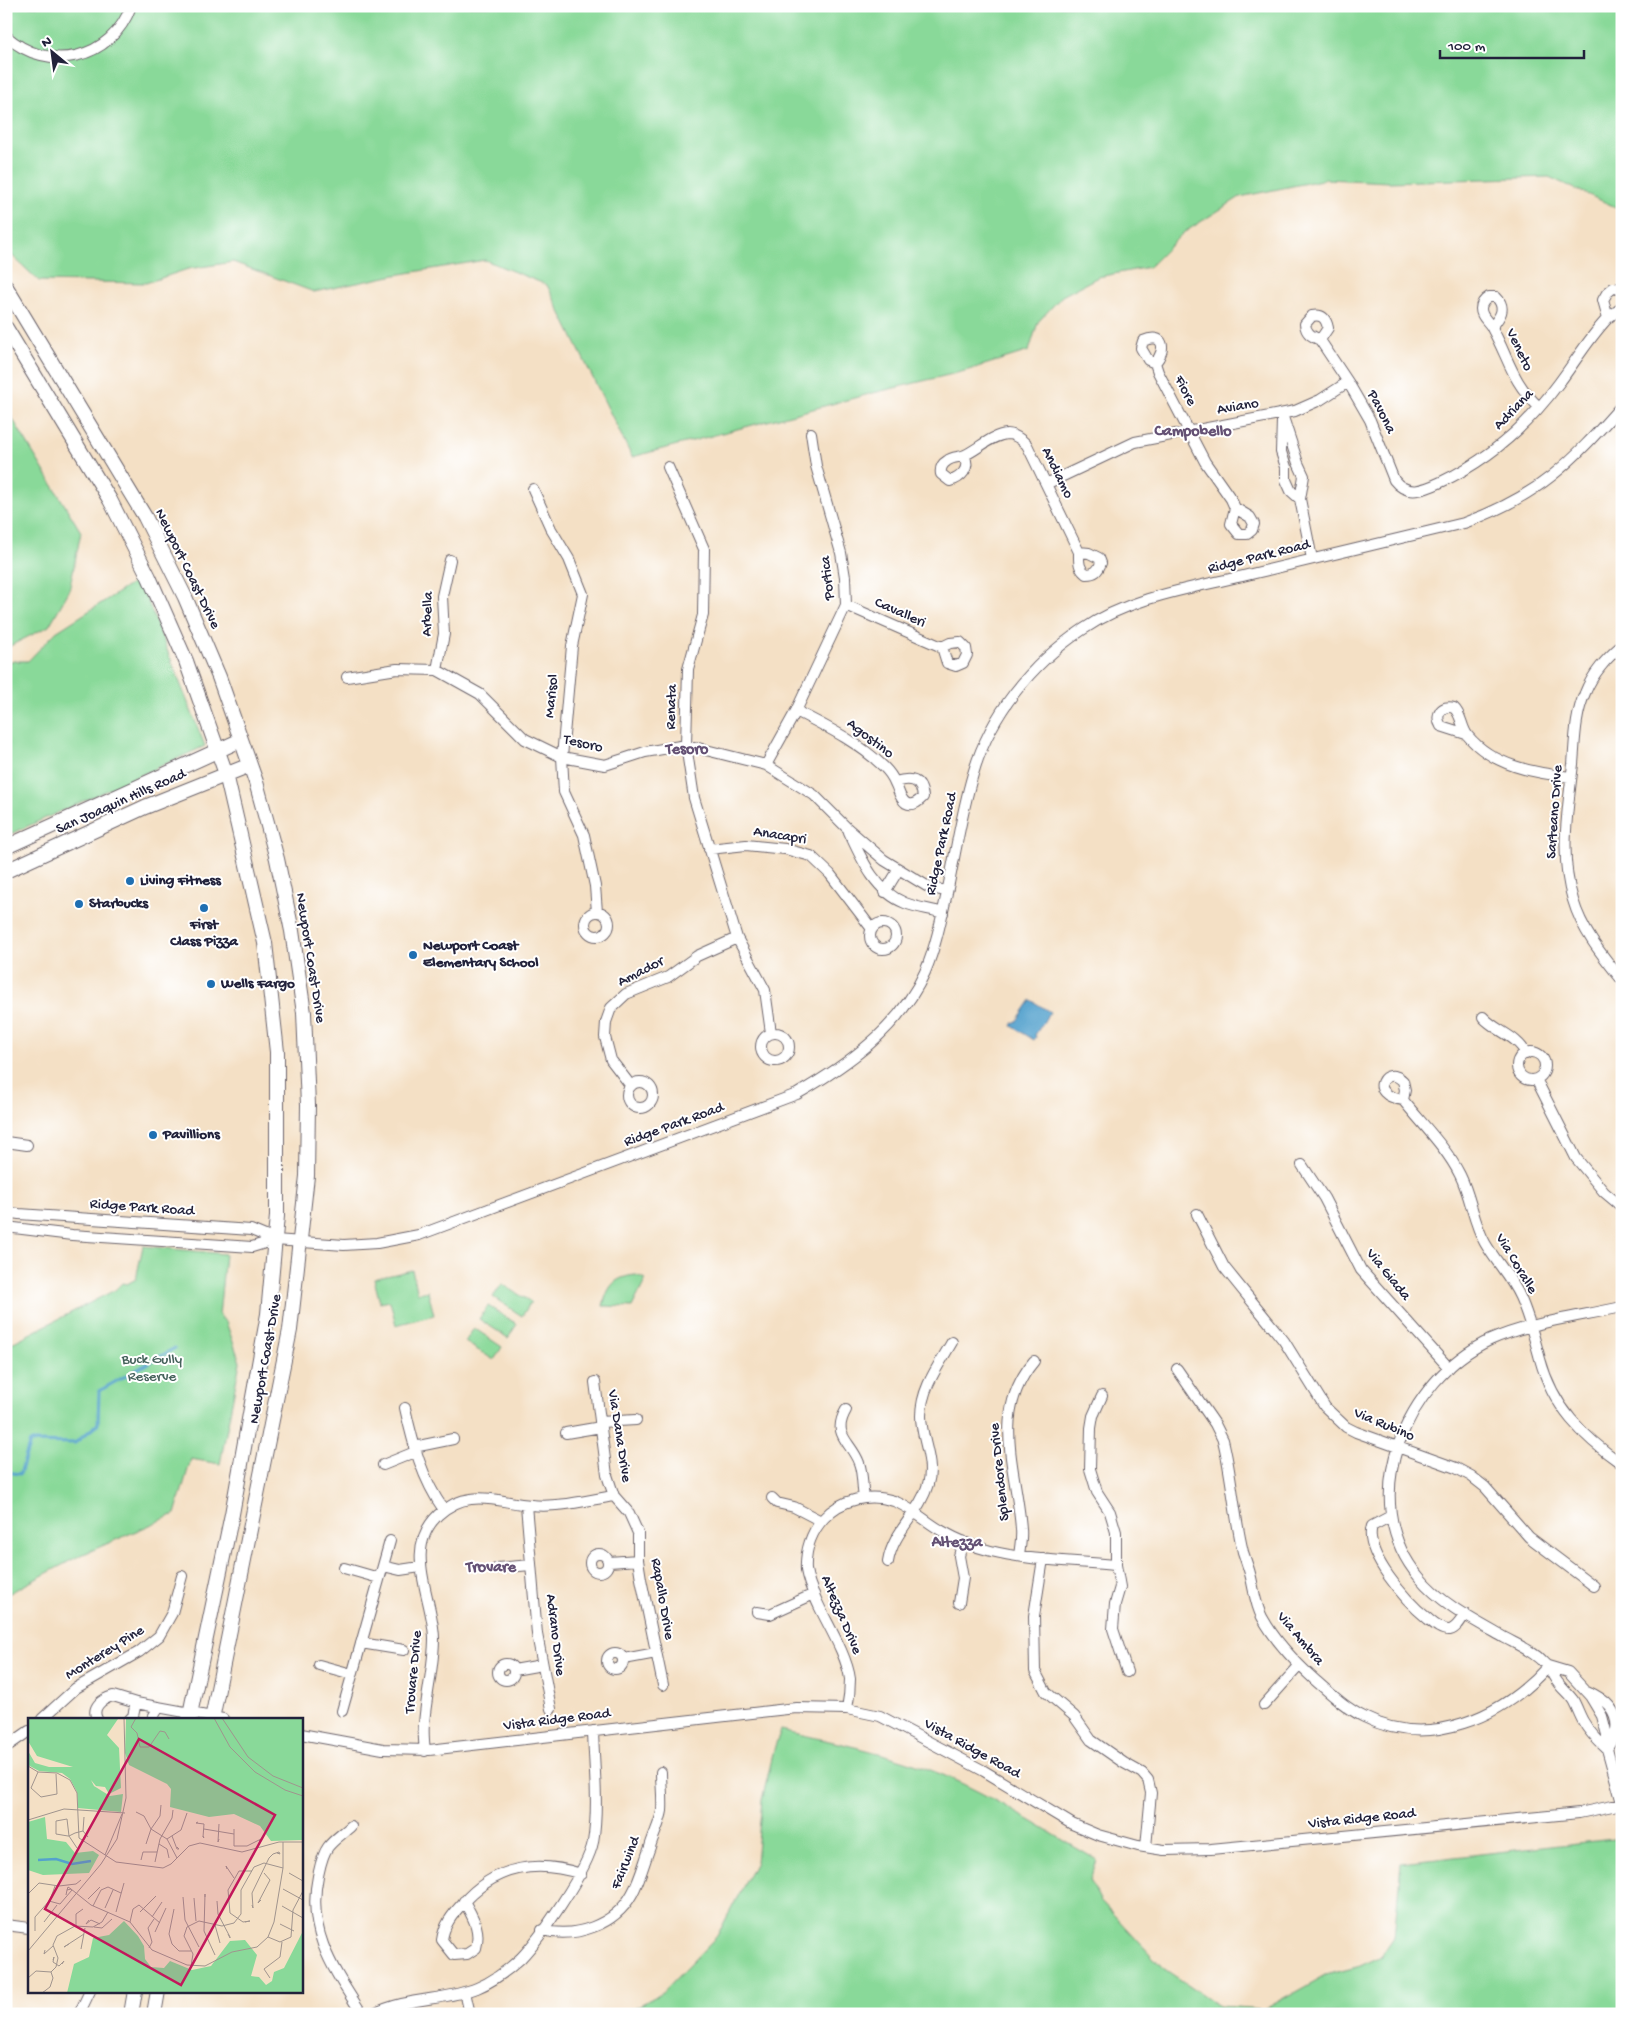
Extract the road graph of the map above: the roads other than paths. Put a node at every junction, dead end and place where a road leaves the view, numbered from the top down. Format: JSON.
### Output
{"nodes":[{"id":1,"x":131,"y":6,"type":"edge"},
{"id":2,"x":6,"y":36,"type":"edge"},
{"id":3,"x":6,"y":287,"type":"edge"},
{"id":4,"x":1622,"y":289,"type":"edge"},
{"id":5,"x":1622,"y":307,"type":"edge"},
{"id":6,"x":1608,"y":318,"type":"junction"},
{"id":7,"x":1492,"y":326,"type":"dead end"},
{"id":8,"x":6,"y":328,"type":"edge"},
{"id":9,"x":1320,"y":340,"type":"dead end"},
{"id":10,"x":1155,"y":363,"type":"dead end"},
{"id":11,"x":1348,"y":382,"type":"junction"},
{"id":12,"x":1622,"y":405,"type":"edge"},
{"id":13,"x":1539,"y":407,"type":"junction"},
{"id":14,"x":1282,"y":414,"type":"junction"},
{"id":15,"x":1189,"y":431,"type":"junction"},
{"id":16,"x":811,"y":433,"type":"dead end"},
{"id":17,"x":964,"y":456,"type":"dead end"},
{"id":18,"x":1298,"y":463,"type":"junction"},
{"id":19,"x":1286,"y":466,"type":"junction"},
{"id":20,"x":668,"y":467,"type":"dead end"},
{"id":21,"x":1046,"y":484,"type":"junction"},
{"id":22,"x":533,"y":489,"type":"dead end"},
{"id":23,"x":1415,"y":492,"type":"joint"},
{"id":24,"x":1300,"y":499,"type":"junction"},
{"id":25,"x":1235,"y":508,"type":"dead end"},
{"id":26,"x":1079,"y":552,"type":"dead end"},
{"id":27,"x":1312,"y":559,"type":"junction"},
{"id":28,"x":450,"y":560,"type":"dead end"},
{"id":29,"x":846,"y":605,"type":"junction"},
{"id":30,"x":1622,"y":646,"type":"edge"},
{"id":31,"x":942,"y":648,"type":"dead end"},
{"id":32,"x":437,"y":670,"type":"junction"},
{"id":33,"x":346,"y":677,"type":"dead end"},
{"id":34,"x":796,"y":711,"type":"junction"},
{"id":35,"x":1466,"y":734,"type":"dead end"},
{"id":36,"x":241,"y":740,"type":"junction"},
{"id":37,"x":686,"y":745,"type":"junction"},
{"id":38,"x":218,"y":750,"type":"junction"},
{"id":39,"x":562,"y":757,"type":"junction"},
{"id":40,"x":250,"y":764,"type":"junction"},
{"id":41,"x":766,"y":765,"type":"junction"},
{"id":42,"x":226,"y":774,"type":"junction"},
{"id":43,"x":1571,"y":777,"type":"junction"},
{"id":44,"x":895,"y":782,"type":"dead end"},
{"id":45,"x":846,"y":827,"type":"junction"},
{"id":46,"x":6,"y":847,"type":"edge"},
{"id":47,"x":709,"y":849,"type":"junction"},
{"id":48,"x":899,"y":868,"type":"junction"},
{"id":49,"x":6,"y":871,"type":"edge"},
{"id":50,"x":947,"y":891,"type":"junction"},
{"id":51,"x":885,"y":892,"type":"junction"},
{"id":52,"x":596,"y":912,"type":"dead end"},
{"id":53,"x":943,"y":913,"type":"junction"},
{"id":54,"x":872,"y":929,"type":"dead end"},
{"id":55,"x":737,"y":938,"type":"junction"},
{"id":56,"x":1622,"y":980,"type":"edge"},
{"id":57,"x":1483,"y":1017,"type":"dead end"},
{"id":58,"x":771,"y":1033,"type":"dead end"},
{"id":59,"x":1526,"y":1054,"type":"junction"},
{"id":60,"x":1536,"y":1079,"type":"junction"},
{"id":61,"x":631,"y":1086,"type":"dead end"},
{"id":62,"x":1403,"y":1100,"type":"dead end"},
{"id":63,"x":6,"y":1142,"type":"edge"},
{"id":64,"x":27,"y":1145,"type":"dead end"},
{"id":65,"x":1302,"y":1165,"type":"dead end"},
{"id":66,"x":1622,"y":1207,"type":"edge"},
{"id":67,"x":6,"y":1212,"type":"edge"},
{"id":68,"x":1198,"y":1214,"type":"dead end"},
{"id":69,"x":6,"y":1227,"type":"edge"},
{"id":70,"x":275,"y":1240,"type":"junction"},
{"id":71,"x":300,"y":1242,"type":"junction"},
{"id":72,"x":1622,"y":1307,"type":"edge"},
{"id":73,"x":1532,"y":1326,"type":"junction"},
{"id":74,"x":952,"y":1342,"type":"dead end"},
{"id":75,"x":1034,"y":1361,"type":"dead end"},
{"id":76,"x":1449,"y":1368,"type":"junction"},
{"id":77,"x":1177,"y":1369,"type":"dead end"},
{"id":78,"x":595,"y":1382,"type":"dead end"},
{"id":79,"x":1102,"y":1396,"type":"dead end"},
{"id":80,"x":405,"y":1408,"type":"dead end"},
{"id":81,"x":846,"y":1410,"type":"dead end"},
{"id":82,"x":636,"y":1420,"type":"dead end"},
{"id":83,"x":600,"y":1424,"type":"junction"},
{"id":84,"x":566,"y":1433,"type":"dead end"},
{"id":85,"x":453,"y":1439,"type":"dead end"},
{"id":86,"x":1398,"y":1448,"type":"junction"},
{"id":87,"x":415,"y":1450,"type":"junction"},
{"id":88,"x":1622,"y":1464,"type":"edge"},
{"id":89,"x":383,"y":1465,"type":"dead end"},
{"id":90,"x":614,"y":1496,"type":"junction"},
{"id":91,"x":772,"y":1498,"type":"dead end"},
{"id":92,"x":864,"y":1498,"type":"junction"},
{"id":93,"x":526,"y":1505,"type":"junction"},
{"id":94,"x":444,"y":1510,"type":"junction"},
{"id":95,"x":913,"y":1512,"type":"junction"},
{"id":96,"x":1391,"y":1516,"type":"junction"},
{"id":97,"x":821,"y":1521,"type":"junction"},
{"id":98,"x":390,"y":1541,"type":"dead end"},
{"id":99,"x":963,"y":1541,"type":"junction"},
{"id":100,"x":1019,"y":1556,"type":"junction"},
{"id":101,"x":1042,"y":1559,"type":"junction"},
{"id":102,"x":638,"y":1560,"type":"junction"},
{"id":103,"x":609,"y":1562,"type":"dead end"},
{"id":104,"x":888,"y":1562,"type":"dead end"},
{"id":105,"x":531,"y":1565,"type":"junction"},
{"id":106,"x":1116,"y":1565,"type":"junction"},
{"id":107,"x":383,"y":1566,"type":"junction"},
{"id":108,"x":420,"y":1567,"type":"junction"},
{"id":109,"x":344,"y":1568,"type":"dead end"},
{"id":110,"x":497,"y":1568,"type":"dead end"},
{"id":111,"x":182,"y":1576,"type":"dead end"},
{"id":112,"x":379,"y":1578,"type":"junction"},
{"id":113,"x":1594,"y":1586,"type":"dead end"},
{"id":114,"x":814,"y":1594,"type":"junction"},
{"id":115,"x":959,"y":1604,"type":"dead end"},
{"id":116,"x":757,"y":1612,"type":"dead end"},
{"id":117,"x":1465,"y":1614,"type":"junction"},
{"id":118,"x":361,"y":1643,"type":"junction"},
{"id":119,"x":404,"y":1650,"type":"dead end"},
{"id":120,"x":656,"y":1653,"type":"junction"},
{"id":121,"x":624,"y":1659,"type":"dead end"},
{"id":122,"x":319,"y":1665,"type":"dead end"},
{"id":123,"x":542,"y":1665,"type":"junction"},
{"id":124,"x":1299,"y":1666,"type":"junction"},
{"id":125,"x":1548,"y":1666,"type":"junction"},
{"id":126,"x":514,"y":1670,"type":"dead end"},
{"id":127,"x":1126,"y":1672,"type":"dead end"},
{"id":128,"x":352,"y":1674,"type":"junction"},
{"id":129,"x":663,"y":1685,"type":"dead end"},
{"id":130,"x":136,"y":1703,"type":"junction"},
{"id":131,"x":1264,"y":1705,"type":"dead end"},
{"id":132,"x":158,"y":1707,"type":"junction"},
{"id":133,"x":550,"y":1709,"type":"dead end"},
{"id":134,"x":847,"y":1710,"type":"junction"},
{"id":135,"x":342,"y":1711,"type":"dead end"},
{"id":136,"x":189,"y":1716,"type":"edge"},
{"id":137,"x":43,"y":1718,"type":"edge"},
{"id":138,"x":96,"y":1718,"type":"edge"},
{"id":139,"x":131,"y":1718,"type":"edge"},
{"id":140,"x":152,"y":1718,"type":"edge"},
{"id":141,"x":216,"y":1718,"type":"edge"},
{"id":142,"x":593,"y":1731,"type":"junction"},
{"id":143,"x":28,"y":1732,"type":"edge"},
{"id":144,"x":302,"y":1734,"type":"edge"},
{"id":145,"x":6,"y":1747,"type":"edge"},
{"id":146,"x":424,"y":1750,"type":"junction"},
{"id":147,"x":1607,"y":1750,"type":"junction"},
{"id":148,"x":661,"y":1772,"type":"dead end"},
{"id":149,"x":1622,"y":1804,"type":"edge"},
{"id":150,"x":351,"y":1826,"type":"dead end"},
{"id":151,"x":1146,"y":1847,"type":"junction"},
{"id":152,"x":580,"y":1874,"type":"junction"},
{"id":153,"x":464,"y":1901,"type":"junction"},
{"id":154,"x":6,"y":1925,"type":"edge"},
{"id":155,"x":28,"y":1928,"type":"edge"},
{"id":156,"x":542,"y":1930,"type":"junction"},
{"id":157,"x":90,"y":1992,"type":"edge"},
{"id":158,"x":135,"y":1992,"type":"edge"},
{"id":159,"x":158,"y":1992,"type":"edge"},
{"id":160,"x":465,"y":1992,"type":"junction"},
{"id":161,"x":79,"y":2014,"type":"edge"},
{"id":162,"x":131,"y":2014,"type":"edge"},
{"id":163,"x":154,"y":2014,"type":"edge"},
{"id":164,"x":362,"y":2014,"type":"edge"},
{"id":165,"x":374,"y":2014,"type":"edge"},
{"id":166,"x":470,"y":2014,"type":"edge"}],
"edges":[{"from":1,"to":2,"type":"street"},
{"from":3,"to":36,"type":"main road","name":"Newport Coast Drive"},
{"from":4,"to":6,"type":"street"},
{"from":5,"to":6,"type":"street","name":"Adriana"},
{"from":6,"to":13,"type":"street","name":"Adriana"},
{"from":7,"to":13,"type":"street","name":"Veneto"},
{"from":8,"to":38,"type":"main road","name":"Newport Coast Drive"},
{"from":9,"to":11,"type":"street","name":"Pavona"},
{"from":10,"to":15,"type":"street","name":"Fiore"},
{"from":11,"to":14,"type":"street","name":"Aviano"},
{"from":11,"to":23,"type":"street","name":"Pavona"},
{"from":12,"to":27,"type":"street","name":"Ridge Park Road"},
{"from":13,"to":23,"type":"street","name":"Adriana"},
{"from":14,"to":15,"type":"street","name":"Aviano"},
{"from":14,"to":18,"type":"street"},
{"from":14,"to":19,"type":"street"},
{"from":15,"to":21,"type":"street","name":"Aviano"},
{"from":15,"to":25,"type":"street","name":"Fiore"},
{"from":16,"to":29,"type":"street","name":"Portica"},
{"from":17,"to":21,"type":"street","name":"Andiamo"},
{"from":18,"to":19,"type":"street"},
{"from":18,"to":24,"type":"street"},
{"from":19,"to":24,"type":"street"},
{"from":20,"to":37,"type":"street","name":"Renata"},
{"from":21,"to":26,"type":"street","name":"Andiamo"},
{"from":22,"to":39,"type":"street","name":"Marisol"},
{"from":24,"to":27,"type":"street"},
{"from":27,"to":50,"type":"street","name":"Ridge Park Road"},
{"from":28,"to":32,"type":"street","name":"Arbella"},
{"from":29,"to":31,"type":"street","name":"Cavalleri"},
{"from":29,"to":34,"type":"street","name":"Portica"},
{"from":30,"to":43,"type":"street","name":"Sarteano Drive"},
{"from":32,"to":33,"type":"street","name":"Tesoro"},
{"from":32,"to":39,"type":"street","name":"Tesoro"},
{"from":34,"to":41,"type":"street","name":"Portica"},
{"from":34,"to":44,"type":"street","name":"Agostino"},
{"from":35,"to":43,"type":"street"},
{"from":36,"to":38,"type":"main road","name":"San Joaquin Hills Road"},
{"from":36,"to":40,"type":"main road","name":"Newport Coast Drive"},
{"from":37,"to":39,"type":"street","name":"Tesoro"},
{"from":37,"to":41,"type":"street","name":"Tesoro"},
{"from":37,"to":47,"type":"street","name":"Renata"},
{"from":38,"to":42,"type":"main road","name":"Newport Coast Drive"},
{"from":38,"to":46,"type":"main road","name":"San Joaquin Hills Road"},
{"from":39,"to":52,"type":"street","name":"Marisol"},
{"from":40,"to":42,"type":"main road","name":"San Joaquin Hills Road"},
{"from":40,"to":71,"type":"main road","name":"Newport Coast Drive"},
{"from":41,"to":45,"type":"street","name":"Tesoro"},
{"from":42,"to":49,"type":"main road","name":"San Joaquin Hills Road"},
{"from":42,"to":70,"type":"main road","name":"Newport Coast Drive"},
{"from":43,"to":56,"type":"street","name":"Sarteano Drive"},
{"from":45,"to":48,"type":"street","name":"Tesoro"},
{"from":45,"to":51,"type":"street","name":"Tesoro"},
{"from":47,"to":54,"type":"street","name":"Anacapri"},
{"from":47,"to":55,"type":"street","name":"Renata"},
{"from":48,"to":50,"type":"street","name":"Tesoro"},
{"from":48,"to":51,"type":"street"},
{"from":50,"to":53,"type":"street","name":"Ridge Park Road"},
{"from":51,"to":53,"type":"street","name":"Tesoro"},
{"from":53,"to":71,"type":"street","name":"Ridge Park Road"},
{"from":55,"to":58,"type":"street","name":"Renata"},
{"from":55,"to":61,"type":"street","name":"Amador"},
{"from":57,"to":59,"type":"street"},
{"from":59,"to":60,"type":"street"},
{"from":59,"to":60,"type":"street"},
{"from":60,"to":66,"type":"street"},
{"from":62,"to":73,"type":"street","name":"Via Coralle"},
{"from":63,"to":64,"type":"street"},
{"from":65,"to":76,"type":"street","name":"Via Giada"},
{"from":67,"to":70,"type":"street","name":"Ridge Park Road"},
{"from":68,"to":86,"type":"street","name":"Via Rubino"},
{"from":69,"to":70,"type":"street","name":"Ridge Park Road"},
{"from":70,"to":71,"type":"street","name":"Ridge Park Road"},
{"from":70,"to":136,"type":"main road","name":"Newport Coast Drive"},
{"from":71,"to":141,"type":"main road","name":"Newport Coast Drive"},
{"from":72,"to":73,"type":"street"},
{"from":73,"to":76,"type":"street"},
{"from":73,"to":88,"type":"street","name":"Via Coralle"},
{"from":74,"to":95,"type":"street"},
{"from":75,"to":100,"type":"street","name":"Splendore Drive"},
{"from":76,"to":86,"type":"street"},
{"from":77,"to":124,"type":"street","name":"Via Ambra"},
{"from":78,"to":83,"type":"street","name":"Via Dana Drive"},
{"from":79,"to":106,"type":"street"},
{"from":80,"to":87,"type":"street"},
{"from":81,"to":92,"type":"street"},
{"from":82,"to":83,"type":"street"},
{"from":83,"to":84,"type":"street"},
{"from":83,"to":90,"type":"street","name":"Via Dana Drive"},
{"from":85,"to":87,"type":"street"},
{"from":86,"to":96,"type":"street"},
{"from":86,"to":113,"type":"street","name":"Via Rubino"},
{"from":87,"to":89,"type":"street"},
{"from":87,"to":94,"type":"street"},
{"from":90,"to":93,"type":"street"},
{"from":90,"to":102,"type":"street","name":"Rapallo Drive"},
{"from":91,"to":97,"type":"street"},
{"from":92,"to":95,"type":"street","name":"Altezza Drive"},
{"from":92,"to":97,"type":"street","name":"Altezza Drive"},
{"from":93,"to":94,"type":"street"},
{"from":93,"to":105,"type":"street","name":"Adrano Drive"},
{"from":94,"to":108,"type":"street"},
{"from":95,"to":99,"type":"street","name":"Altezza Drive"},
{"from":95,"to":104,"type":"street"},
{"from":96,"to":117,"type":"street"},
{"from":96,"to":117,"type":"street"},
{"from":97,"to":114,"type":"street","name":"Altezza Drive"},
{"from":98,"to":107,"type":"street"},
{"from":99,"to":100,"type":"street","name":"Altezza Drive"},
{"from":99,"to":115,"type":"street"},
{"from":100,"to":101,"type":"street","name":"Altezza Drive"},
{"from":101,"to":106,"type":"street","name":"Altezza Drive"},
{"from":101,"to":151,"type":"street"},
{"from":102,"to":103,"type":"street"},
{"from":102,"to":120,"type":"street","name":"Rapallo Drive"},
{"from":105,"to":110,"type":"street"},
{"from":105,"to":123,"type":"street","name":"Adrano Drive"},
{"from":106,"to":127,"type":"street"},
{"from":107,"to":108,"type":"street"},
{"from":107,"to":112,"type":"street"},
{"from":108,"to":146,"type":"street","name":"Trovare Drive"},
{"from":109,"to":112,"type":"street"},
{"from":111,"to":137,"type":"street","name":"Monterey Pine"},
{"from":112,"to":118,"type":"street"},
{"from":114,"to":116,"type":"street"},
{"from":114,"to":134,"type":"street","name":"Altezza Drive"},
{"from":117,"to":125,"type":"street"},
{"from":118,"to":119,"type":"street"},
{"from":118,"to":128,"type":"street"},
{"from":120,"to":121,"type":"street"},
{"from":120,"to":129,"type":"street","name":"Rapallo Drive"},
{"from":122,"to":128,"type":"street"},
{"from":123,"to":126,"type":"street"},
{"from":123,"to":133,"type":"street","name":"Adrano Drive"},
{"from":124,"to":125,"type":"street","name":"Via Ambra"},
{"from":124,"to":131,"type":"street"},
{"from":125,"to":147,"type":"street"},
{"from":125,"to":147,"type":"street"},
{"from":128,"to":135,"type":"street"},
{"from":130,"to":132,"type":"street"},
{"from":130,"to":138,"type":"street"},
{"from":130,"to":139,"type":"street"},
{"from":132,"to":136,"type":"street"},
{"from":132,"to":140,"type":"street"},
{"from":134,"to":142,"type":"street","name":"Vista Ridge Road"},
{"from":134,"to":151,"type":"street","name":"Vista Ridge Road"},
{"from":136,"to":141,"type":"street"},
{"from":142,"to":146,"type":"street","name":"Vista Ridge Road"},
{"from":142,"to":152,"type":"street"},
{"from":143,"to":145,"type":"street"},
{"from":144,"to":146,"type":"street","name":"Vista Ridge Road"},
{"from":147,"to":149,"type":"street"},
{"from":148,"to":156,"type":"street","name":"Fairwind"},
{"from":149,"to":151,"type":"street","name":"Vista Ridge Road"},
{"from":150,"to":164,"type":"street"},
{"from":152,"to":153,"type":"street"},
{"from":152,"to":156,"type":"street"},
{"from":153,"to":153,"type":"street"},
{"from":154,"to":155,"type":"street"},
{"from":156,"to":160,"type":"street"},
{"from":157,"to":161,"type":"street"},
{"from":158,"to":162,"type":"main road"},
{"from":159,"to":163,"type":"main road"},
{"from":160,"to":165,"type":"street"},
{"from":160,"to":166,"type":"street"}]}
